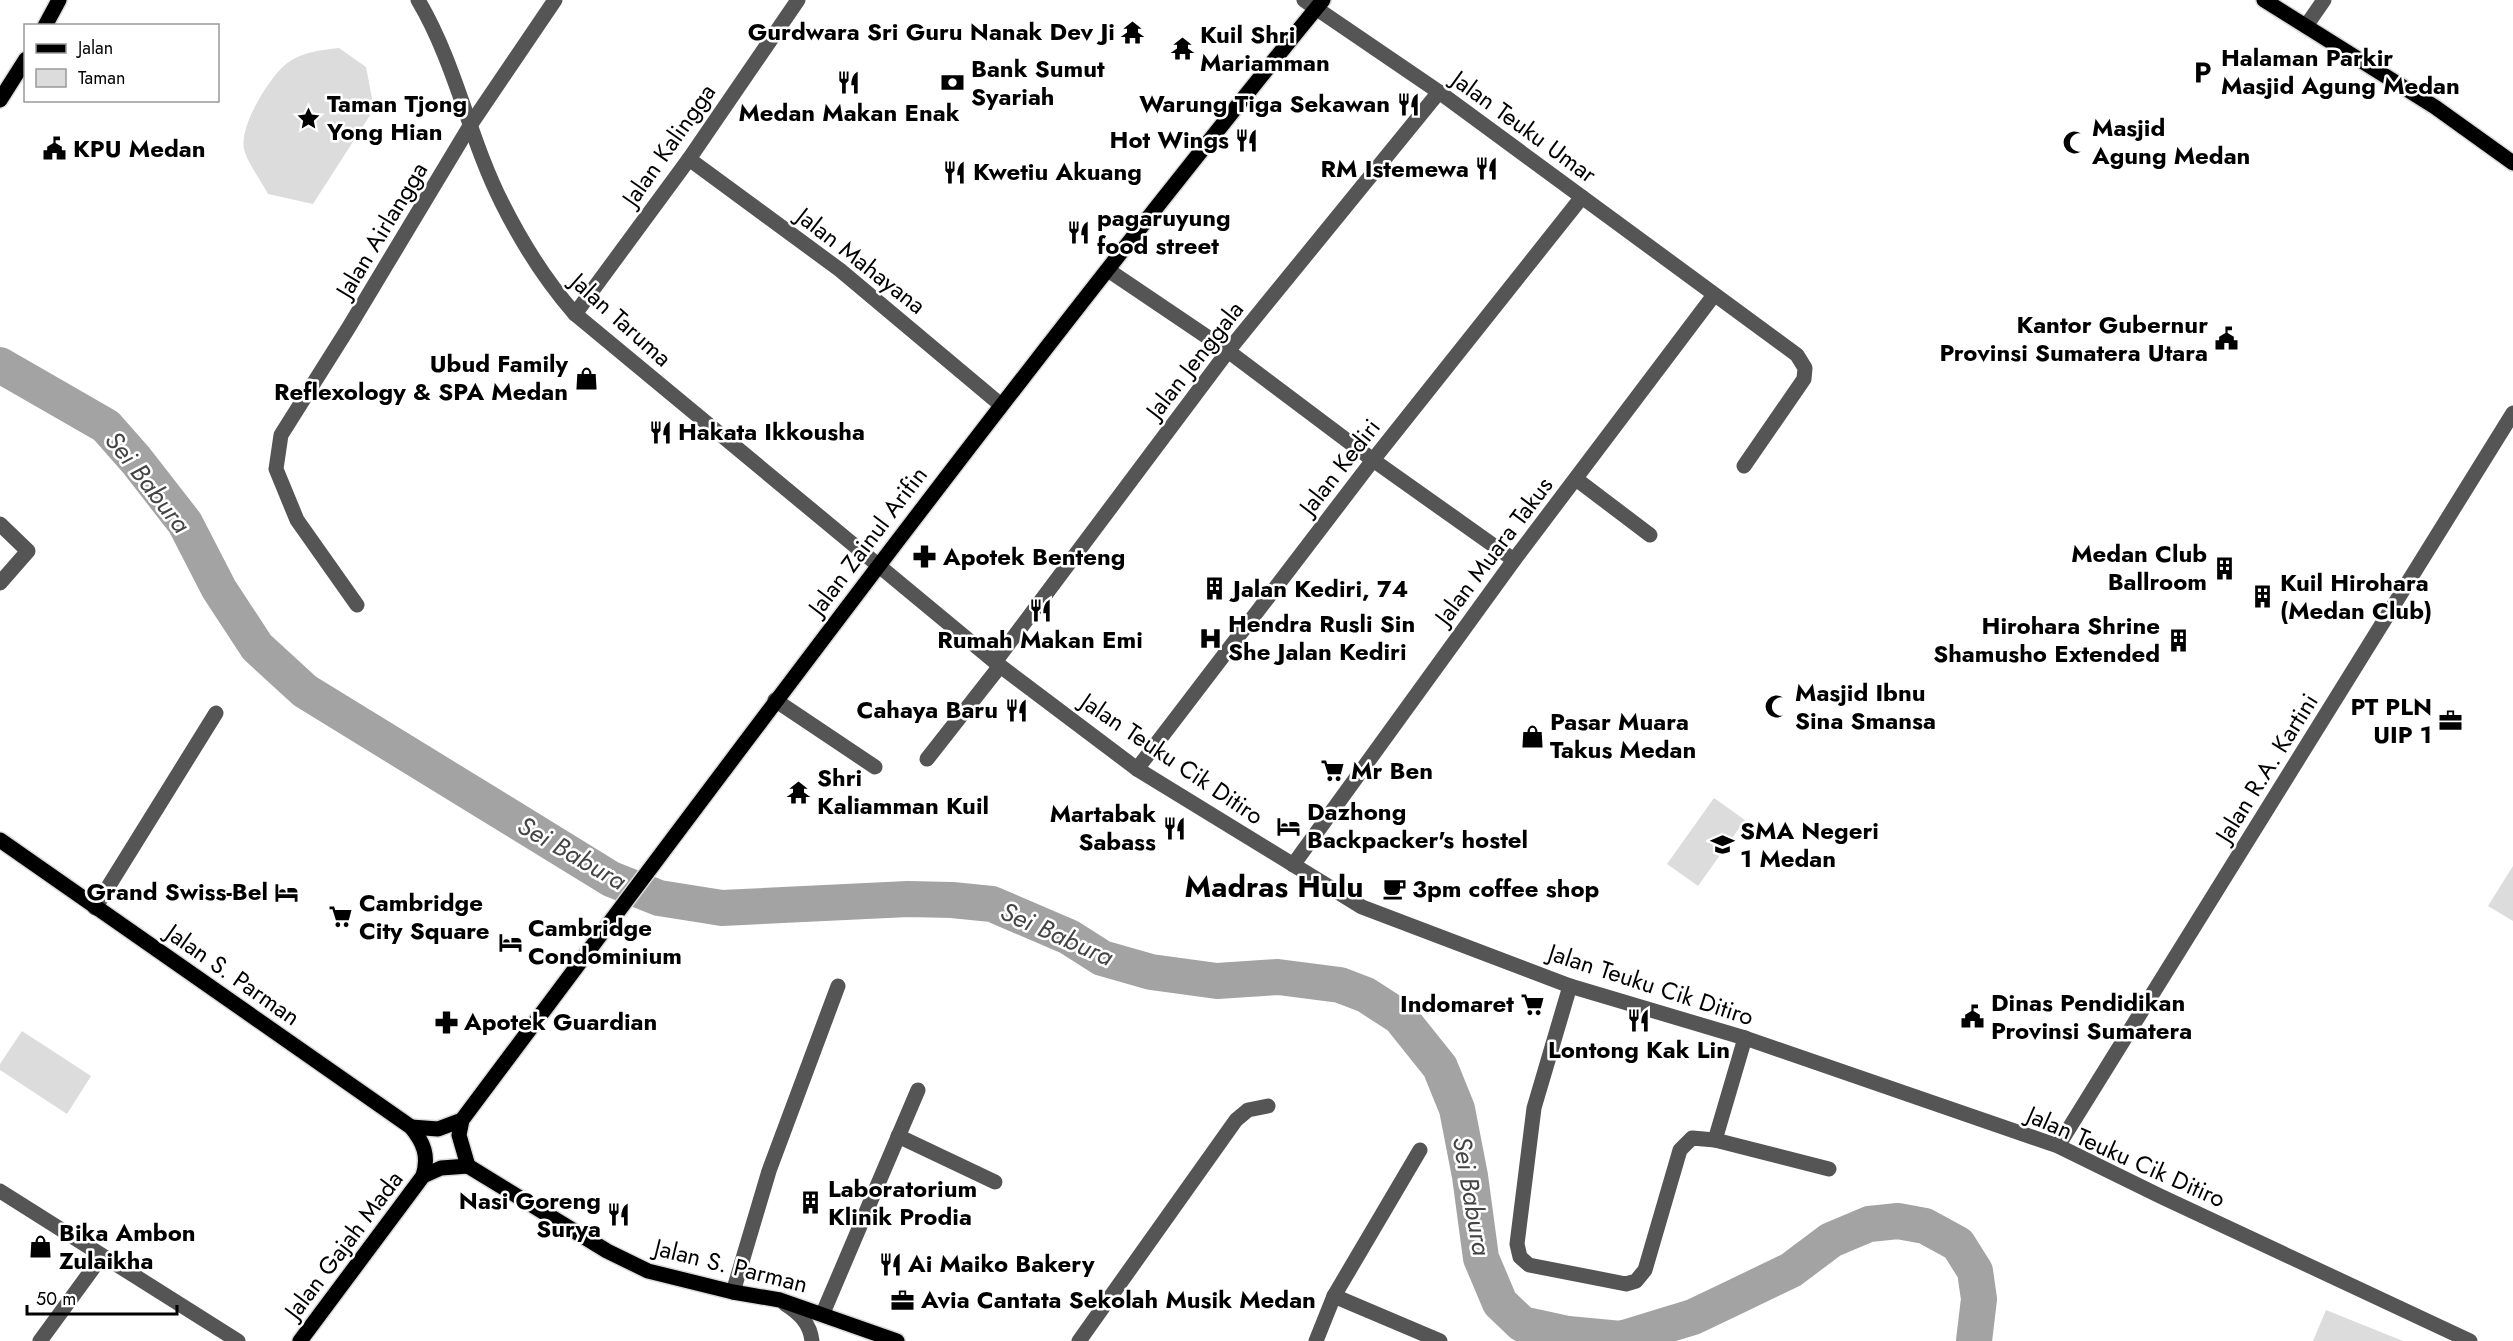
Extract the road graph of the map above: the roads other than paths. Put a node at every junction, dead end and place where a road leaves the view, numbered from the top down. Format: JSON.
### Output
{"nodes":[{"id":1,"x":59,"y":0,"type":"edge"},
{"id":2,"x":418,"y":0,"type":"edge"},
{"id":3,"x":555,"y":0,"type":"edge"},
{"id":4,"x":798,"y":0,"type":"edge"},
{"id":5,"x":2264,"y":0,"type":"edge"},
{"id":6,"x":2324,"y":0,"type":"edge"},
{"id":7,"x":1314,"y":3,"type":"edge"},
{"id":8,"x":46,"y":24,"type":"edge"},
{"id":9,"x":2306,"y":26,"type":"junction"},
{"id":10,"x":24,"y":62,"type":"edge"},
{"id":11,"x":1439,"y":92,"type":"junction"},
{"id":12,"x":0,"y":100,"type":"edge"},
{"id":13,"x":471,"y":124,"type":"junction"},
{"id":14,"x":689,"y":159,"type":"junction"},
{"id":15,"x":2513,"y":163,"type":"edge"},
{"id":16,"x":1582,"y":197,"type":"junction"},
{"id":17,"x":1108,"y":270,"type":"junction"},
{"id":18,"x":1714,"y":295,"type":"junction"},
{"id":19,"x":575,"y":314,"type":"junction"},
{"id":20,"x":1228,"y":351,"type":"junction"},
{"id":21,"x":1001,"y":405,"type":"junction"},
{"id":22,"x":2513,"y":413,"type":"edge"},
{"id":23,"x":1373,"y":460,"type":"junction"},
{"id":24,"x":1744,"y":466,"type":"dead end"},
{"id":25,"x":1575,"y":479,"type":"junction"},
{"id":26,"x":0,"y":524,"type":"edge"},
{"id":27,"x":1650,"y":535,"type":"dead end"},
{"id":28,"x":1514,"y":560,"type":"junction"},
{"id":29,"x":877,"y":566,"type":"junction"},
{"id":30,"x":0,"y":583,"type":"edge"},
{"id":31,"x":357,"y":605,"type":"dead end"},
{"id":32,"x":998,"y":664,"type":"junction"},
{"id":33,"x":775,"y":700,"type":"junction"},
{"id":34,"x":216,"y":713,"type":"dead end"},
{"id":35,"x":927,"y":759,"type":"dead end"},
{"id":36,"x":875,"y":768,"type":"dead end"},
{"id":37,"x":1137,"y":769,"type":"junction"},
{"id":38,"x":0,"y":840,"type":"edge"},
{"id":39,"x":1293,"y":866,"type":"junction"},
{"id":40,"x":95,"y":908,"type":"junction"},
{"id":41,"x":838,"y":986,"type":"dead end"},
{"id":42,"x":1570,"y":986,"type":"junction"},
{"id":43,"x":1745,"y":1038,"type":"junction"},
{"id":44,"x":918,"y":1090,"type":"dead end"},
{"id":45,"x":1268,"y":1106,"type":"dead end"},
{"id":46,"x":462,"y":1120,"type":"junction"},
{"id":47,"x":411,"y":1127,"type":"junction"},
{"id":48,"x":898,"y":1136,"type":"junction"},
{"id":49,"x":1715,"y":1140,"type":"junction"},
{"id":50,"x":2058,"y":1146,"type":"junction"},
{"id":51,"x":1420,"y":1150,"type":"dead end"},
{"id":52,"x":468,"y":1166,"type":"junction"},
{"id":53,"x":1829,"y":1169,"type":"dead end"},
{"id":54,"x":423,"y":1176,"type":"junction"},
{"id":55,"x":995,"y":1182,"type":"dead end"},
{"id":56,"x":0,"y":1191,"type":"edge"},
{"id":57,"x":102,"y":1256,"type":"junction"},
{"id":58,"x":733,"y":1292,"type":"junction"},
{"id":59,"x":1334,"y":1296,"type":"junction"},
{"id":60,"x":780,"y":1300,"type":"junction"},
{"id":61,"x":823,"y":1313,"type":"junction"},
{"id":62,"x":40,"y":1341,"type":"edge"},
{"id":63,"x":238,"y":1341,"type":"edge"},
{"id":64,"x":300,"y":1341,"type":"edge"},
{"id":65,"x":812,"y":1341,"type":"edge"},
{"id":66,"x":888,"y":1341,"type":"edge"},
{"id":67,"x":896,"y":1341,"type":"edge"},
{"id":68,"x":1079,"y":1341,"type":"edge"},
{"id":69,"x":1316,"y":1341,"type":"edge"},
{"id":70,"x":1440,"y":1341,"type":"edge"},
{"id":71,"x":2470,"y":1341,"type":"edge"}],
"edges":[{"from":1,"to":8,"type":"main road"},
{"from":2,"to":13,"type":"street","name":"Jalan Taruma"},
{"from":3,"to":13,"type":"street","name":"Jalan Airlangga"},
{"from":4,"to":14,"type":"street","name":"Jalan Kalingga"},
{"from":5,"to":9,"type":"main road"},
{"from":6,"to":9,"type":"street"},
{"from":7,"to":11,"type":"street","name":"Jalan Teuku Umar"},
{"from":7,"to":17,"type":"main road","name":"Jalan Zainul Arifin"},
{"from":9,"to":15,"type":"main road"},
{"from":10,"to":12,"type":"main road"},
{"from":11,"to":16,"type":"street","name":"Jalan Teuku Umar"},
{"from":11,"to":20,"type":"street","name":"Jalan Jenggala"},
{"from":13,"to":19,"type":"street","name":"Jalan Taruma"},
{"from":13,"to":31,"type":"street","name":"Jalan Airlangga"},
{"from":14,"to":19,"type":"street","name":"Jalan Kalingga"},
{"from":14,"to":21,"type":"street","name":"Jalan Mahayana"},
{"from":16,"to":18,"type":"street","name":"Jalan Teuku Umar"},
{"from":16,"to":23,"type":"street","name":"Jalan Kediri"},
{"from":17,"to":20,"type":"street"},
{"from":17,"to":21,"type":"main road","name":"Jalan Zainul Arifin"},
{"from":18,"to":24,"type":"street","name":"Jalan Teuku Umar"},
{"from":18,"to":25,"type":"street","name":"Jalan Muara Takus"},
{"from":19,"to":29,"type":"street","name":"Jalan Taruma"},
{"from":20,"to":23,"type":"street"},
{"from":20,"to":32,"type":"street","name":"Jalan Jenggala"},
{"from":21,"to":29,"type":"main road","name":"Jalan Zainul Arifin"},
{"from":22,"to":50,"type":"street","name":"Jalan R.A. Kartini"},
{"from":23,"to":28,"type":"street"},
{"from":23,"to":37,"type":"street","name":"Jalan Kediri"},
{"from":25,"to":27,"type":"street"},
{"from":25,"to":28,"type":"street","name":"Jalan Muara Takus"},
{"from":26,"to":30,"type":"street"},
{"from":28,"to":39,"type":"street","name":"Jalan Muara Takus"},
{"from":29,"to":32,"type":"street","name":"Jalan Teuku Cik Ditiro"},
{"from":29,"to":33,"type":"main road","name":"Jalan Zainul Arifin"},
{"from":32,"to":35,"type":"street","name":"Jalan Jenggala"},
{"from":32,"to":37,"type":"street","name":"Jalan Teuku Cik Ditiro"},
{"from":33,"to":36,"type":"street"},
{"from":33,"to":46,"type":"main road","name":"Jalan Zainul Arifin"},
{"from":34,"to":40,"type":"street"},
{"from":37,"to":39,"type":"street","name":"Jalan Teuku Cik Ditiro"},
{"from":38,"to":40,"type":"main road","name":"Jalan S. Parman"},
{"from":39,"to":42,"type":"street","name":"Jalan Teuku Cik Ditiro"},
{"from":40,"to":47,"type":"main road","name":"Jalan S. Parman"},
{"from":41,"to":58,"type":"street"},
{"from":42,"to":43,"type":"street","name":"Jalan Teuku Cik Ditiro"},
{"from":42,"to":49,"type":"street"},
{"from":43,"to":49,"type":"street"},
{"from":43,"to":50,"type":"street","name":"Jalan Teuku Cik Ditiro"},
{"from":44,"to":48,"type":"street"},
{"from":45,"to":68,"type":"street"},
{"from":46,"to":47,"type":"main road"},
{"from":46,"to":52,"type":"main road"},
{"from":47,"to":54,"type":"main road"},
{"from":48,"to":55,"type":"street"},
{"from":48,"to":61,"type":"street"},
{"from":49,"to":53,"type":"street"},
{"from":50,"to":71,"type":"street","name":"Jalan Teuku Cik Ditiro"},
{"from":51,"to":59,"type":"street"},
{"from":52,"to":54,"type":"main road"},
{"from":52,"to":58,"type":"main road","name":"Jalan S. Parman"},
{"from":54,"to":64,"type":"main road","name":"Jalan Gajah Mada"},
{"from":56,"to":57,"type":"street"},
{"from":57,"to":62,"type":"street"},
{"from":57,"to":63,"type":"street"},
{"from":58,"to":60,"type":"main road","name":"Jalan S. Parman"},
{"from":59,"to":69,"type":"street"},
{"from":59,"to":70,"type":"street"},
{"from":60,"to":61,"type":"main road","name":"Jalan S. Parman"},
{"from":60,"to":65,"type":"street"},
{"from":61,"to":67,"type":"main road","name":"Jalan S. Parman"},
{"from":66,"to":67,"type":"street"}]}
